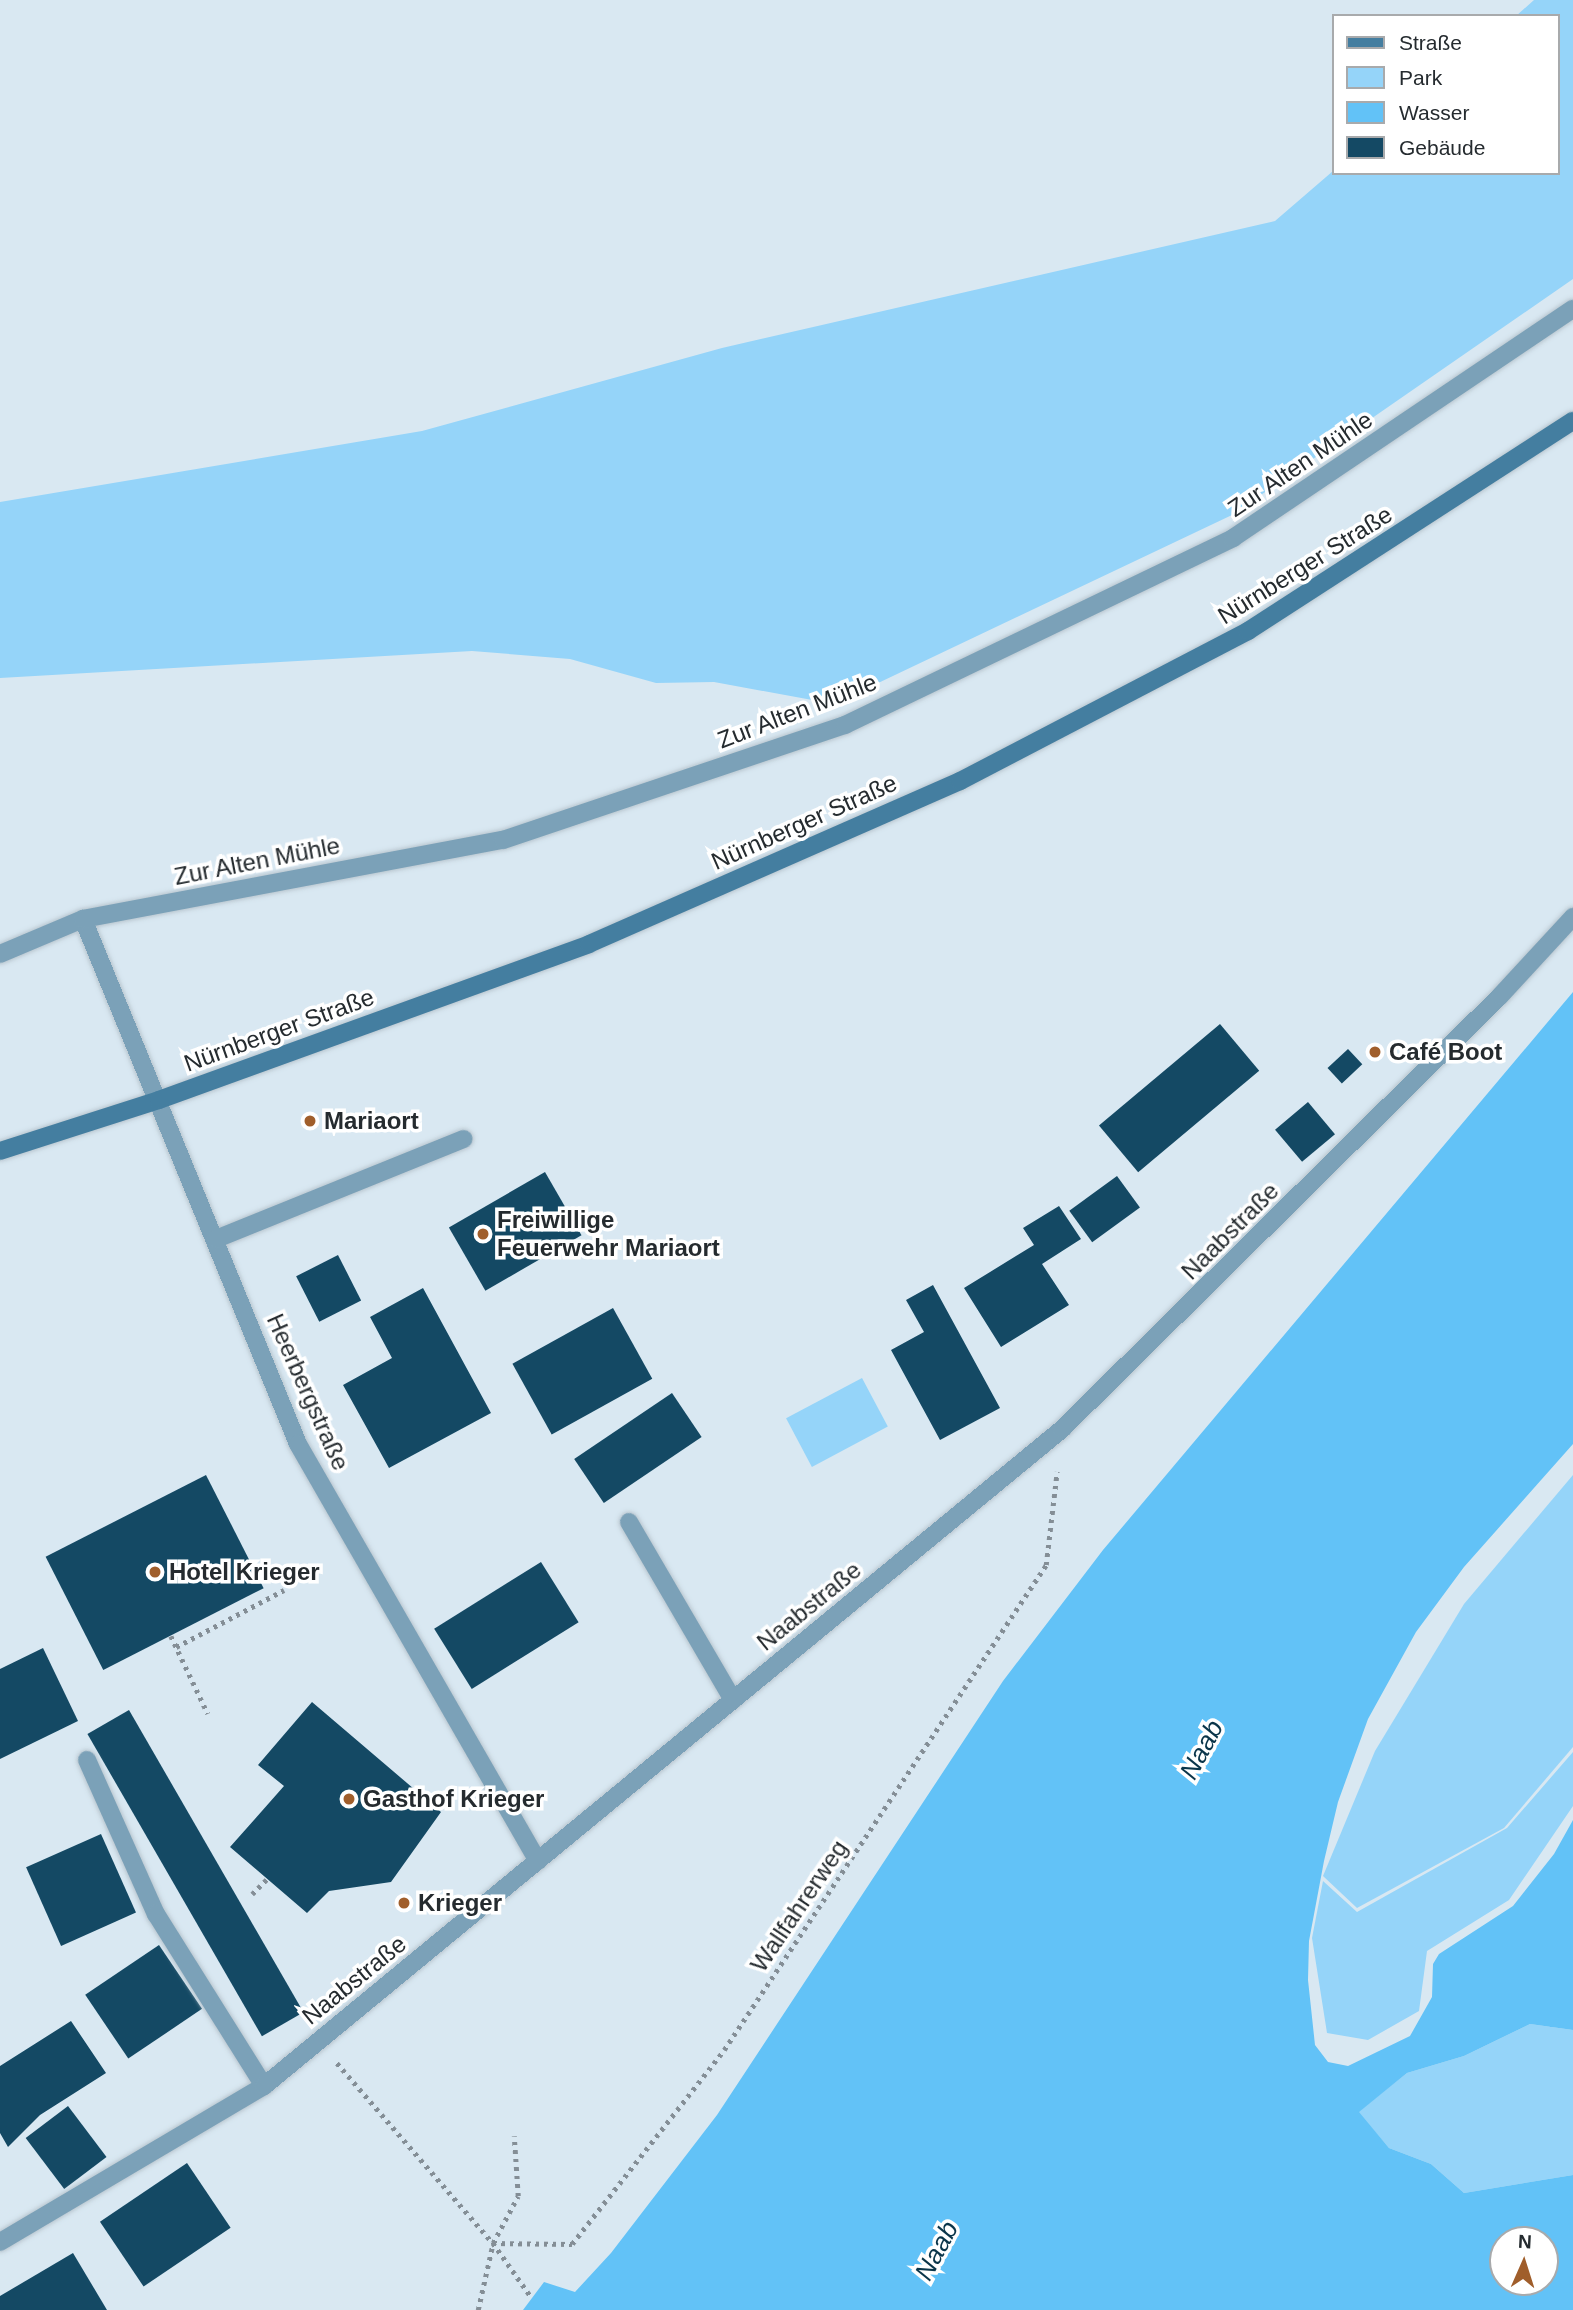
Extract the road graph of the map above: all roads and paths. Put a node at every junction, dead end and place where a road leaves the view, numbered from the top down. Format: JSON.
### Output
{"nodes":[{"id":1,"x":1573,"y":309,"type":"edge"},
{"id":2,"x":1573,"y":421,"type":"edge"},
{"id":3,"x":1573,"y":917,"type":"edge"},
{"id":4,"x":83,"y":919,"type":"junction"},
{"id":5,"x":0,"y":954,"type":"edge"},
{"id":6,"x":159,"y":1100,"type":"junction"},
{"id":7,"x":464,"y":1139,"type":"dead end"},
{"id":8,"x":0,"y":1151,"type":"edge"},
{"id":9,"x":216,"y":1239,"type":"junction"},
{"id":10,"x":1062,"y":1429,"type":"junction"},
{"id":11,"x":629,"y":1522,"type":"dead end"},
{"id":12,"x":284,"y":1590,"type":"dead end"},
{"id":13,"x":171,"y":1636,"type":"dead end"},
{"id":14,"x":176,"y":1647,"type":"junction"},
{"id":15,"x":733,"y":1700,"type":"junction"},
{"id":16,"x":208,"y":1714,"type":"dead end"},
{"id":17,"x":87,"y":1760,"type":"dead end"},
{"id":18,"x":538,"y":1861,"type":"junction"},
{"id":19,"x":267,"y":1879,"type":"dead end"},
{"id":20,"x":252,"y":1894,"type":"dead end"},
{"id":21,"x":318,"y":2041,"type":"junction"},
{"id":22,"x":264,"y":2086,"type":"junction"},
{"id":23,"x":514,"y":2136,"type":"dead end"},
{"id":24,"x":0,"y":2242,"type":"edge"},
{"id":25,"x":493,"y":2243,"type":"junction"},
{"id":26,"x":532,"y":2298,"type":"dead end"},
{"id":27,"x":478,"y":2310,"type":"edge"}],
"edges":[{"from":1,"to":4,"type":"street","name":"Zur Alten Mühle"},
{"from":2,"to":6,"type":"main road","name":"Nürnberger Straße"},
{"from":3,"to":10,"type":"street","name":"Naabstraße"},
{"from":4,"to":5,"type":"street","name":"Zur Alten Mühle"},
{"from":4,"to":6,"type":"street","name":"Heerbergstraße"},
{"from":6,"to":8,"type":"main road","name":"Nürnberger Straße"},
{"from":6,"to":9,"type":"street","name":"Heerbergstraße"},
{"from":7,"to":9,"type":"street"},
{"from":9,"to":18,"type":"street","name":"Heerbergstraße"},
{"from":10,"to":15,"type":"street","name":"Naabstraße"},
{"from":10,"to":25,"type":"path","name":"Wallfahrerweg"},
{"from":11,"to":15,"type":"street"},
{"from":12,"to":14,"type":"path"},
{"from":13,"to":14,"type":"path"},
{"from":14,"to":16,"type":"path"},
{"from":15,"to":18,"type":"street","name":"Naabstraße"},
{"from":17,"to":22,"type":"street"},
{"from":18,"to":21,"type":"street","name":"Naabstraße"},
{"from":19,"to":20,"type":"path"},
{"from":21,"to":22,"type":"street","name":"Naabstraße"},
{"from":21,"to":25,"type":"path"},
{"from":22,"to":24,"type":"street","name":"Naabstraße"},
{"from":23,"to":25,"type":"path"},
{"from":25,"to":26,"type":"path"},
{"from":25,"to":27,"type":"path"}]}
